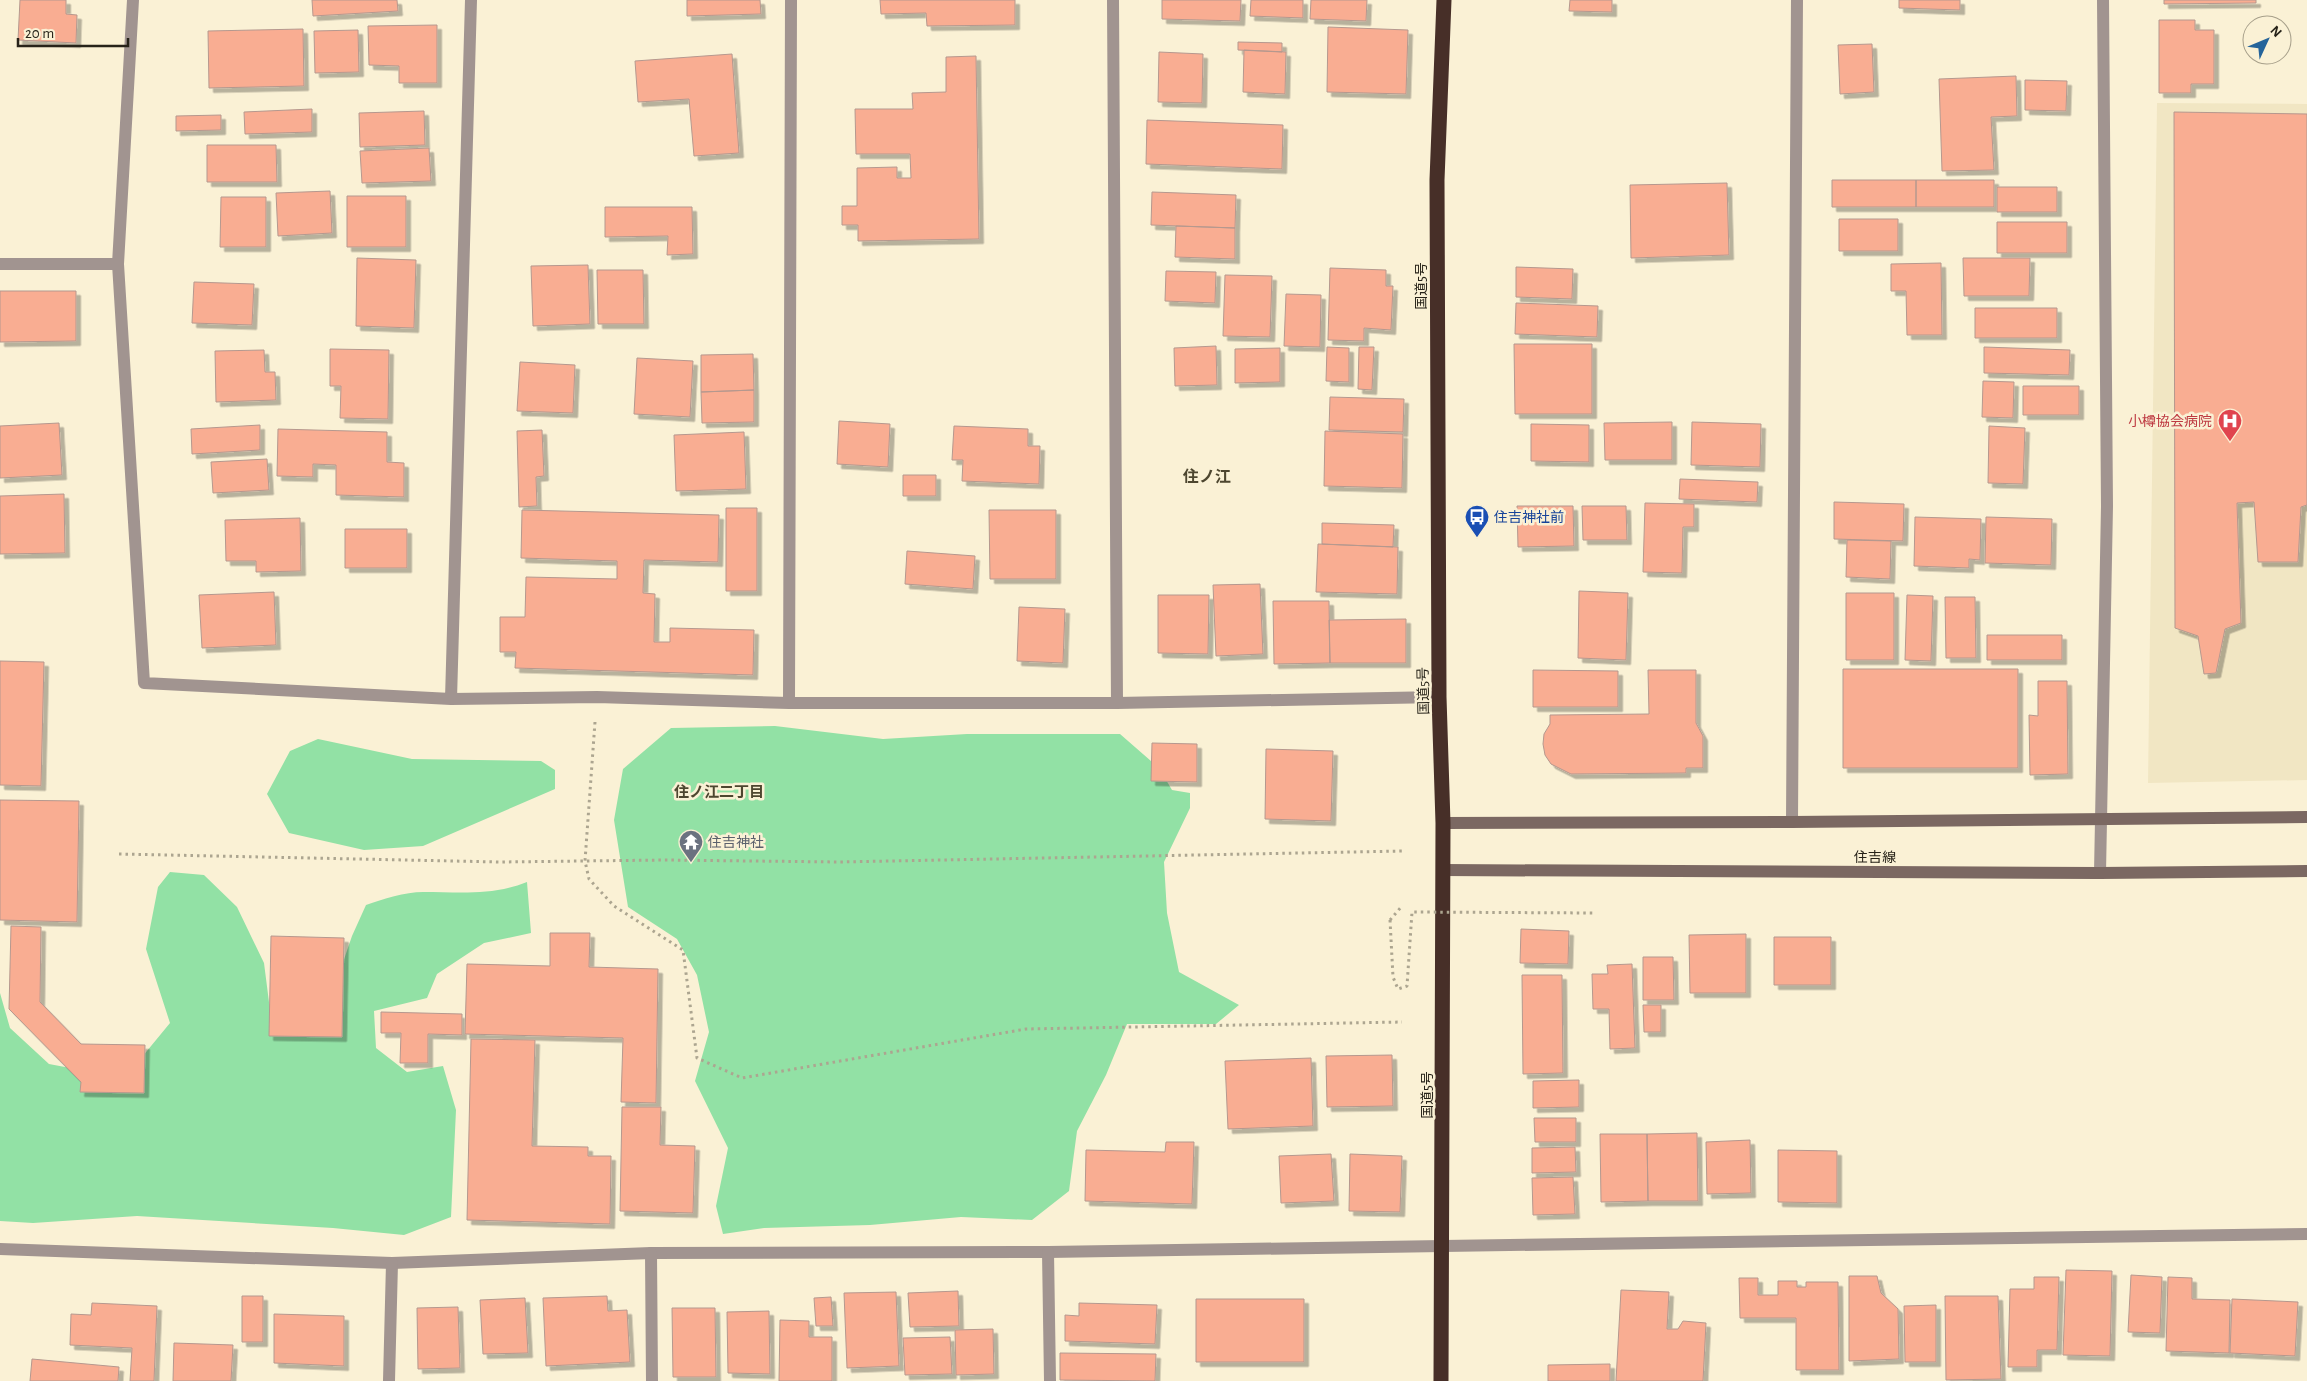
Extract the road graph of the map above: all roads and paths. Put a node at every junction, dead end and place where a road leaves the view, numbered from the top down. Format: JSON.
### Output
{"nodes":[{"id":1,"x":133,"y":0,"type":"edge"},
{"id":2,"x":471,"y":0,"type":"edge"},
{"id":3,"x":791,"y":0,"type":"edge"},
{"id":4,"x":1113,"y":0,"type":"edge"},
{"id":5,"x":1444,"y":0,"type":"edge"},
{"id":6,"x":1797,"y":0,"type":"edge"},
{"id":7,"x":2104,"y":0,"type":"edge"},
{"id":8,"x":0,"y":264,"type":"edge"},
{"id":9,"x":118,"y":264,"type":"junction"},
{"id":10,"x":597,"y":697,"type":"junction"},
{"id":11,"x":1439,"y":697,"type":"junction"},
{"id":12,"x":451,"y":699,"type":"junction"},
{"id":13,"x":790,"y":703,"type":"junction"},
{"id":14,"x":1117,"y":703,"type":"junction"},
{"id":15,"x":2102,"y":817,"type":"junction"},
{"id":16,"x":2307,"y":817,"type":"edge"},
{"id":17,"x":1792,"y":822,"type":"junction"},
{"id":18,"x":1443,"y":823,"type":"junction"},
{"id":19,"x":1402,"y":850,"type":"dead end"},
{"id":20,"x":120,"y":854,"type":"dead end"},
{"id":21,"x":585,"y":861,"type":"junction"},
{"id":22,"x":1443,"y":870,"type":"junction"},
{"id":23,"x":2307,"y":871,"type":"edge"},
{"id":24,"x":2100,"y":873,"type":"junction"},
{"id":25,"x":1402,"y":906,"type":"dead end"},
{"id":26,"x":1594,"y":913,"type":"dead end"},
{"id":27,"x":1402,"y":1022,"type":"dead end"},
{"id":28,"x":2307,"y":1234,"type":"edge"},
{"id":29,"x":1443,"y":1246,"type":"junction"},
{"id":30,"x":0,"y":1249,"type":"edge"},
{"id":31,"x":1048,"y":1252,"type":"junction"},
{"id":32,"x":651,"y":1253,"type":"junction"},
{"id":33,"x":392,"y":1262,"type":"junction"},
{"id":34,"x":389,"y":1381,"type":"edge"},
{"id":35,"x":652,"y":1381,"type":"edge"},
{"id":36,"x":1050,"y":1381,"type":"edge"},
{"id":37,"x":1442,"y":1381,"type":"edge"}],
"edges":[{"from":1,"to":9,"type":"street"},
{"from":2,"to":12,"type":"street"},
{"from":3,"to":13,"type":"street"},
{"from":4,"to":14,"type":"street"},
{"from":5,"to":11,"type":"highway","name":"国道5号"},
{"from":6,"to":17,"type":"street"},
{"from":7,"to":15,"type":"street"},
{"from":8,"to":9,"type":"street"},
{"from":9,"to":12,"type":"street"},
{"from":10,"to":12,"type":"street"},
{"from":10,"to":13,"type":"street"},
{"from":10,"to":21,"type":"path"},
{"from":11,"to":14,"type":"street"},
{"from":11,"to":18,"type":"highway","name":"国道5号"},
{"from":13,"to":14,"type":"street"},
{"from":15,"to":16,"type":"street"},
{"from":15,"to":17,"type":"street"},
{"from":15,"to":24,"type":"street"},
{"from":17,"to":18,"type":"street"},
{"from":18,"to":22,"type":"highway","name":"国道5号"},
{"from":19,"to":21,"type":"path"},
{"from":20,"to":21,"type":"path"},
{"from":21,"to":27,"type":"path"},
{"from":22,"to":24,"type":"street","name":"住吉線"},
{"from":22,"to":29,"type":"highway","name":"国道5号"},
{"from":23,"to":24,"type":"street","name":"住吉線"},
{"from":25,"to":26,"type":"path","bridge":true},
{"from":28,"to":29,"type":"street"},
{"from":29,"to":31,"type":"street"},
{"from":29,"to":37,"type":"highway","name":"国道5号"},
{"from":30,"to":33,"type":"street"},
{"from":31,"to":32,"type":"street"},
{"from":31,"to":36,"type":"street"},
{"from":32,"to":33,"type":"street"},
{"from":32,"to":35,"type":"street"},
{"from":33,"to":34,"type":"street"}]}
